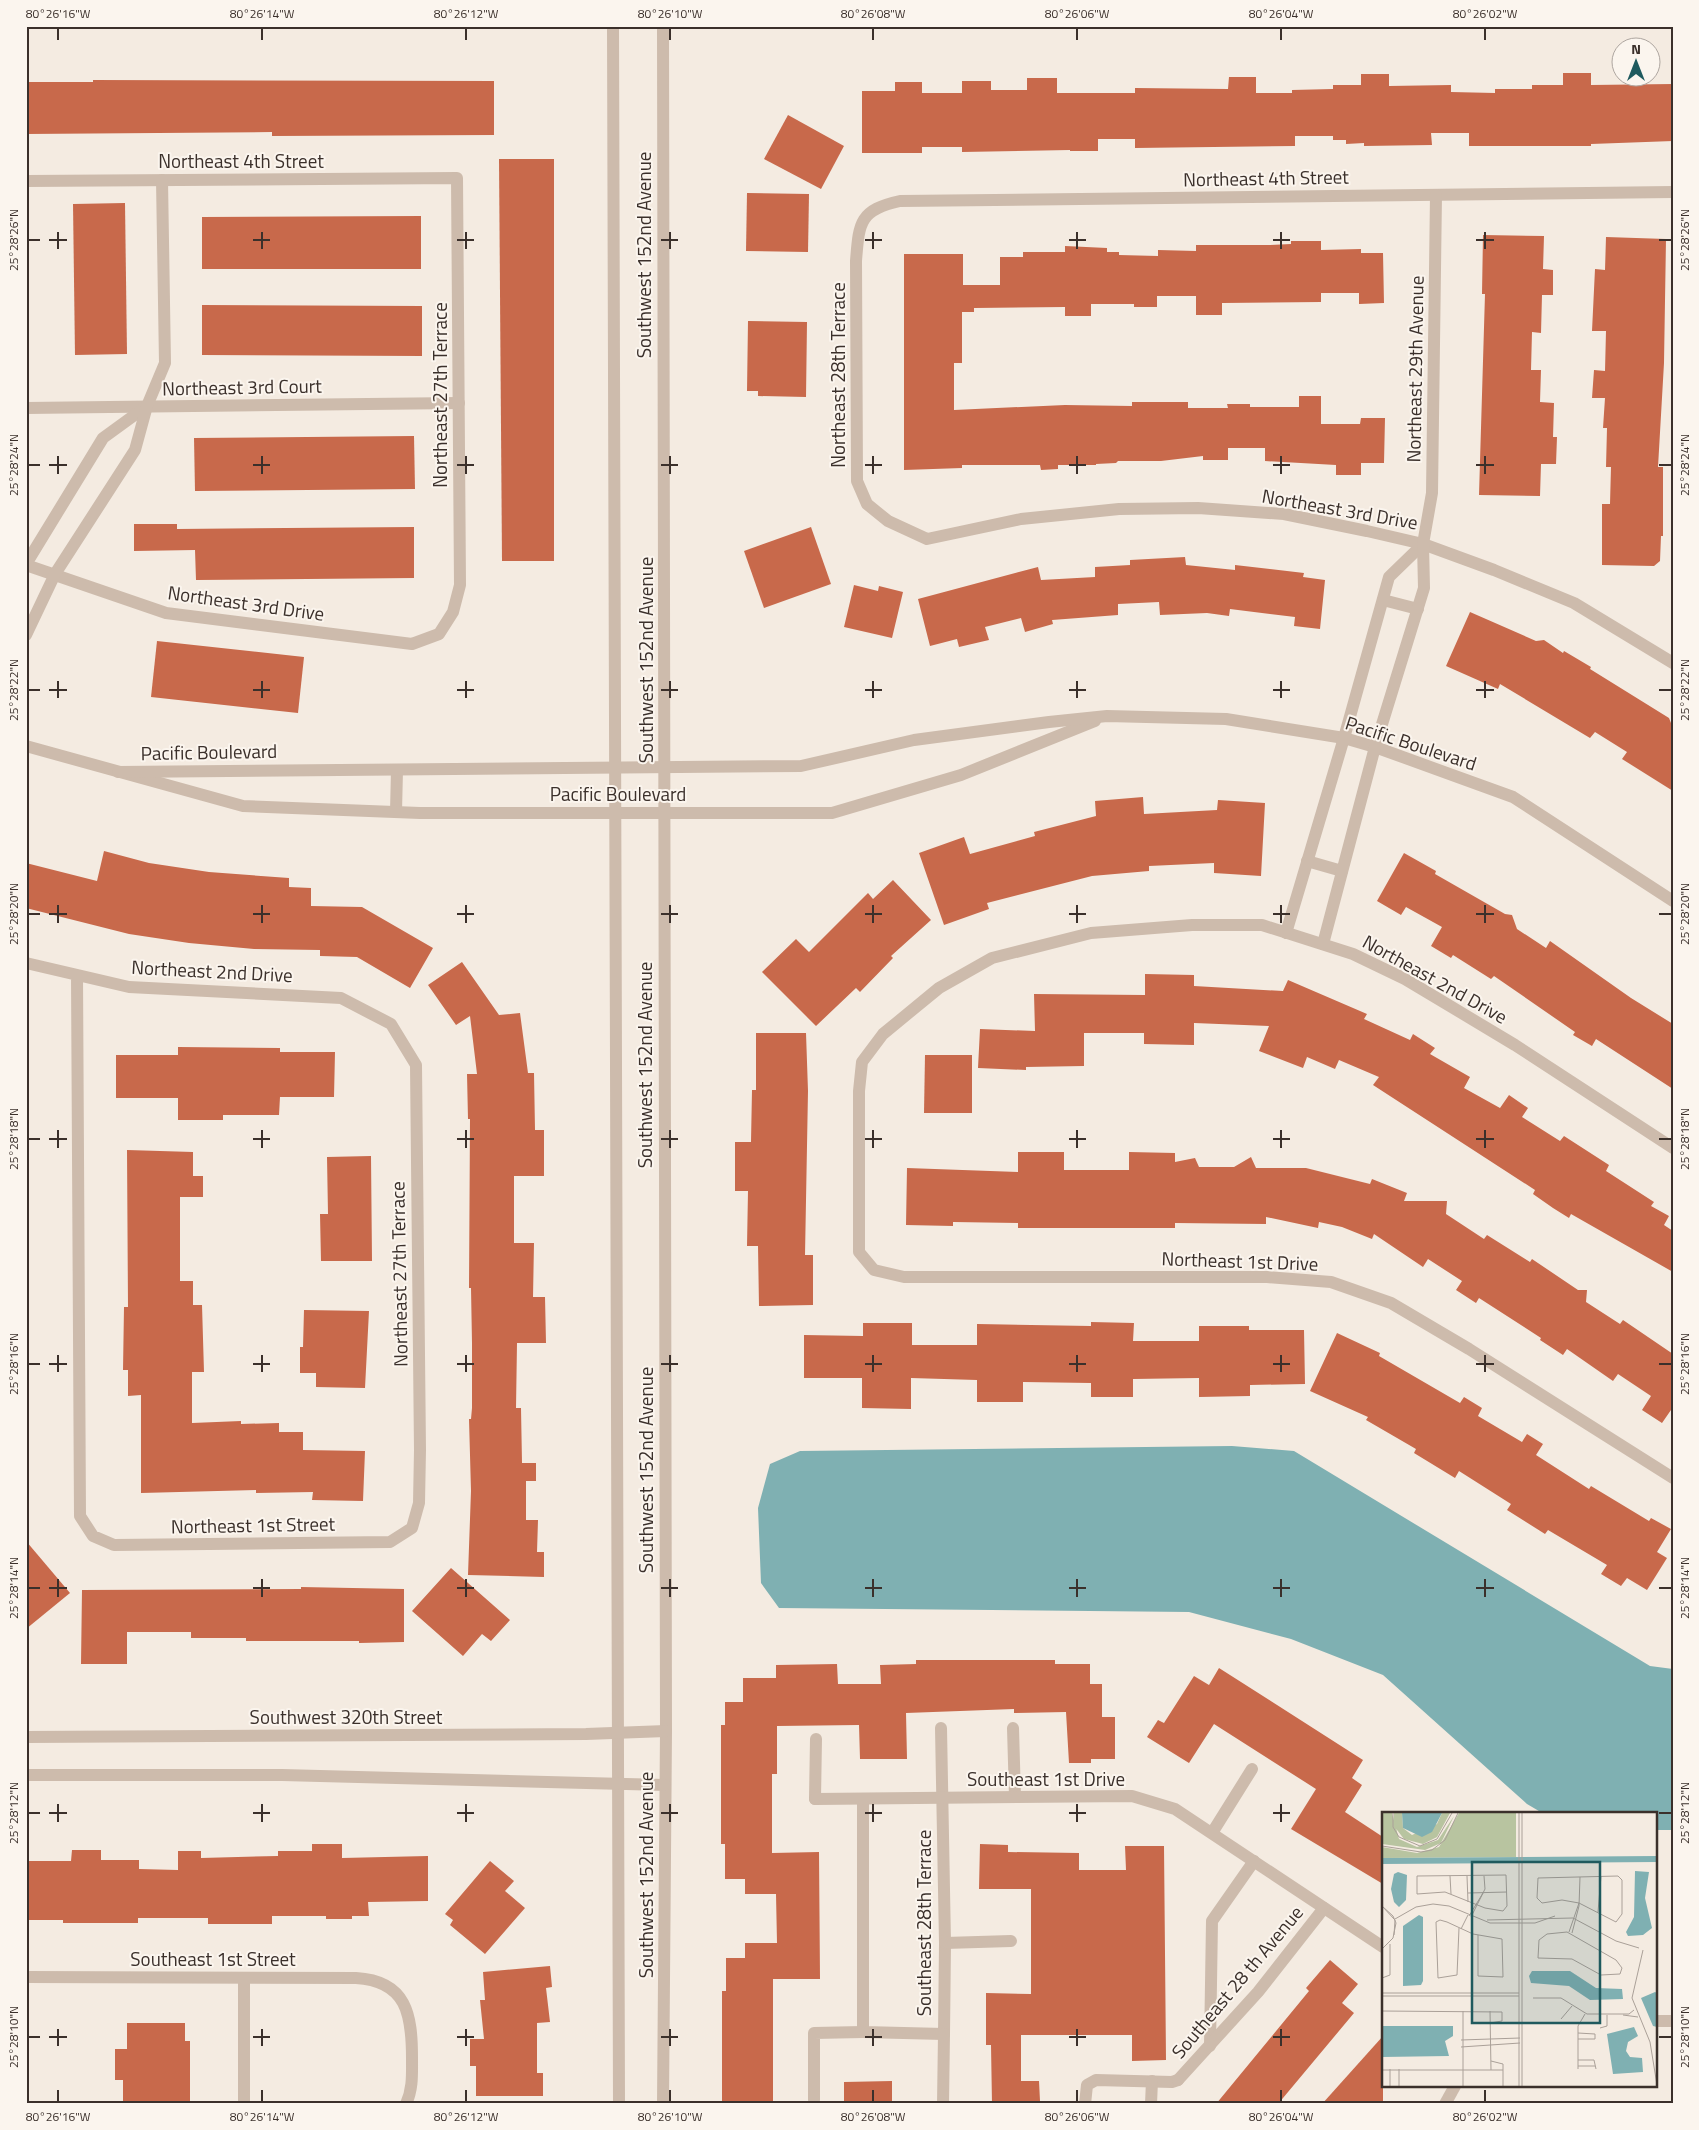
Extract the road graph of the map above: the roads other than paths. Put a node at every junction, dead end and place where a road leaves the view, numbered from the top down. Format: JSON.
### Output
{"nodes":[{"id":1,"x":613,"y":27,"type":"edge"},
{"id":2,"x":663,"y":30,"type":"edge"},
{"id":3,"x":457,"y":178,"type":"joint"},
{"id":4,"x":162,"y":180,"type":"junction"},
{"id":5,"x":26,"y":181,"type":"edge"},
{"id":6,"x":1673,"y":192,"type":"edge"},
{"id":7,"x":1436,"y":194,"type":"junction"},
{"id":8,"x":864,"y":217,"type":"joint"},
{"id":9,"x":458,"y":403,"type":"junction"},
{"id":10,"x":147,"y":406,"type":"junction"},
{"id":11,"x":26,"y":408,"type":"edge"},
{"id":12,"x":888,"y":521,"type":"joint"},
{"id":13,"x":1423,"y":544,"type":"junction"},
{"id":14,"x":26,"y":564,"type":"edge"},
{"id":15,"x":55,"y":574,"type":"junction"},
{"id":16,"x":1383,"y":600,"type":"junction"},
{"id":17,"x":1418,"y":609,"type":"junction"},
{"id":18,"x":453,"y":612,"type":"joint"},
{"id":19,"x":26,"y":635,"type":"edge"},
{"id":20,"x":1673,"y":663,"type":"edge"},
{"id":21,"x":1107,"y":716,"type":"junction"},
{"id":22,"x":1344,"y":738,"type":"junction"},
{"id":23,"x":26,"y":746,"type":"edge"},
{"id":24,"x":1375,"y":747,"type":"junction"},
{"id":25,"x":616,"y":766,"type":"junction"},
{"id":26,"x":665,"y":767,"type":"junction"},
{"id":27,"x":397,"y":770,"type":"junction"},
{"id":28,"x":118,"y":772,"type":"junction"},
{"id":29,"x":396,"y":812,"type":"junction"},
{"id":30,"x":615,"y":812,"type":"junction"},
{"id":31,"x":664,"y":813,"type":"junction"},
{"id":32,"x":1307,"y":861,"type":"junction"},
{"id":33,"x":1342,"y":872,"type":"junction"},
{"id":34,"x":1673,"y":900,"type":"edge"},
{"id":35,"x":1286,"y":933,"type":"junction"},
{"id":36,"x":1323,"y":944,"type":"junction"},
{"id":37,"x":26,"y":963,"type":"edge"},
{"id":38,"x":77,"y":975,"type":"junction"},
{"id":39,"x":391,"y":1024,"type":"joint"},
{"id":40,"x":1673,"y":1148,"type":"edge"},
{"id":41,"x":874,"y":1270,"type":"joint"},
{"id":42,"x":1673,"y":1478,"type":"edge"},
{"id":43,"x":412,"y":1528,"type":"joint"},
{"id":44,"x":941,"y":1728,"type":"dead end"},
{"id":45,"x":1013,"y":1728,"type":"dead end"},
{"id":46,"x":666,"y":1731,"type":"junction"},
{"id":47,"x":618,"y":1734,"type":"junction"},
{"id":48,"x":26,"y":1737,"type":"edge"},
{"id":49,"x":816,"y":1739,"type":"dead end"},
{"id":50,"x":1252,"y":1769,"type":"dead end"},
{"id":51,"x":26,"y":1775,"type":"edge"},
{"id":52,"x":618,"y":1784,"type":"junction"},
{"id":53,"x":665,"y":1785,"type":"junction"},
{"id":54,"x":942,"y":1798,"type":"junction"},
{"id":55,"x":1015,"y":1798,"type":"junction"},
{"id":56,"x":863,"y":1799,"type":"junction"},
{"id":57,"x":1212,"y":1833,"type":"junction"},
{"id":58,"x":1254,"y":1861,"type":"junction"},
{"id":59,"x":1324,"y":1908,"type":"junction"},
{"id":60,"x":1011,"y":1941,"type":"dead end"},
{"id":61,"x":945,"y":1943,"type":"junction"},
{"id":62,"x":1382,"y":1947,"type":"edge"},
{"id":63,"x":26,"y":1977,"type":"edge"},
{"id":64,"x":244,"y":1978,"type":"junction"},
{"id":65,"x":1656,"y":2021,"type":"edge"},
{"id":66,"x":1673,"y":2021,"type":"edge"},
{"id":67,"x":863,"y":2032,"type":"junction"},
{"id":68,"x":944,"y":2034,"type":"junction"},
{"id":69,"x":1210,"y":2046,"type":"junction"},
{"id":70,"x":1152,"y":2081,"type":"junction"},
{"id":71,"x":1454,"y":2088,"type":"edge"},
{"id":72,"x":814,"y":2100,"type":"dead end"},
{"id":73,"x":244,"y":2104,"type":"edge"},
{"id":74,"x":406,"y":2104,"type":"edge"},
{"id":75,"x":619,"y":2104,"type":"edge"},
{"id":76,"x":663,"y":2104,"type":"edge"},
{"id":77,"x":943,"y":2104,"type":"edge"},
{"id":78,"x":1085,"y":2104,"type":"edge"},
{"id":79,"x":1151,"y":2104,"type":"edge"},
{"id":80,"x":1444,"y":2104,"type":"edge"}],
"edges":[{"from":1,"to":25,"type":"street","name":"Southwest 152nd Avenue"},
{"from":2,"to":26,"type":"street","name":"Southwest 152nd Avenue"},
{"from":3,"to":4,"type":"street","name":"Northeast 4th Street"},
{"from":3,"to":9,"type":"street","name":"Northeast 27th Terrace"},
{"from":4,"to":5,"type":"street","name":"Northeast 4th Street"},
{"from":4,"to":10,"type":"street"},
{"from":6,"to":7,"type":"street","name":"Northeast 4th Street"},
{"from":7,"to":8,"type":"street","name":"Northeast 4th Street"},
{"from":7,"to":13,"type":"street","name":"Northeast 29th Avenue"},
{"from":8,"to":12,"type":"street","name":"Northeast 28th Terrace"},
{"from":9,"to":10,"type":"street","name":"Northeast 3rd Court"},
{"from":9,"to":18,"type":"street","name":"Northeast 27th Terrace"},
{"from":10,"to":11,"type":"street","name":"Northeast 3rd Court"},
{"from":10,"to":14,"type":"street"},
{"from":10,"to":15,"type":"street"},
{"from":12,"to":13,"type":"street","name":"Northeast 3rd Drive"},
{"from":13,"to":16,"type":"street"},
{"from":13,"to":17,"type":"street","name":"Northeast 29th Avenue"},
{"from":13,"to":20,"type":"street","name":"Northeast 3rd Drive"},
{"from":14,"to":15,"type":"street","name":"Northeast 3rd Drive"},
{"from":15,"to":18,"type":"street","name":"Northeast 3rd Drive"},
{"from":15,"to":19,"type":"street"},
{"from":16,"to":17,"type":"street"},
{"from":16,"to":22,"type":"street"},
{"from":17,"to":24,"type":"street","name":"Northeast 29th Avenue"},
{"from":21,"to":22,"type":"street","name":"Pacific Boulevard"},
{"from":21,"to":26,"type":"street","name":"Pacific Boulevard"},
{"from":21,"to":31,"type":"street","name":"Pacific Boulevard"},
{"from":22,"to":24,"type":"street","name":"Pacific Boulevard"},
{"from":22,"to":32,"type":"street"},
{"from":23,"to":28,"type":"street","name":"Pacific Boulevard"},
{"from":24,"to":33,"type":"street","name":"Northeast 29th Avenue"},
{"from":24,"to":34,"type":"street","name":"Pacific Boulevard"},
{"from":25,"to":26,"type":"street","name":"Pacific Boulevard"},
{"from":25,"to":27,"type":"street","name":"Pacific Boulevard"},
{"from":25,"to":30,"type":"street","name":"Southwest 152nd Avenue"},
{"from":26,"to":31,"type":"street","name":"Southwest 152nd Avenue"},
{"from":27,"to":28,"type":"street","name":"Pacific Boulevard"},
{"from":27,"to":29,"type":"street"},
{"from":28,"to":29,"type":"street","name":"Pacific Boulevard"},
{"from":29,"to":30,"type":"street","name":"Pacific Boulevard"},
{"from":30,"to":31,"type":"street","name":"Pacific Boulevard"},
{"from":30,"to":47,"type":"street","name":"Southwest 152nd Avenue"},
{"from":31,"to":46,"type":"street","name":"Southwest 152nd Avenue"},
{"from":32,"to":33,"type":"street"},
{"from":32,"to":35,"type":"street"},
{"from":33,"to":36,"type":"street","name":"Northeast 29th Avenue"},
{"from":35,"to":36,"type":"street","name":"Northeast 2nd Drive"},
{"from":35,"to":41,"type":"street","name":"Northeast 2nd Drive"},
{"from":36,"to":40,"type":"street","name":"Northeast 2nd Drive"},
{"from":37,"to":38,"type":"street","name":"Northeast 2nd Drive"},
{"from":38,"to":39,"type":"street","name":"Northeast 2nd Drive"},
{"from":38,"to":43,"type":"street","name":"Northeast 1st Street"},
{"from":39,"to":43,"type":"street","name":"Northeast 27th Terrace"},
{"from":41,"to":42,"type":"street","name":"Northeast 1st Drive"},
{"from":44,"to":54,"type":"street","name":"Southeast 28th Terrace"},
{"from":45,"to":55,"type":"street"},
{"from":46,"to":47,"type":"street","name":"Southwest 320th Street"},
{"from":46,"to":53,"type":"street","name":"Southwest 152nd Avenue"},
{"from":47,"to":48,"type":"street","name":"Southwest 320th Street"},
{"from":47,"to":52,"type":"street","name":"Southwest 152nd Avenue"},
{"from":49,"to":56,"type":"street","name":"Southeast 1st Drive"},
{"from":50,"to":57,"type":"street"},
{"from":51,"to":52,"type":"street"},
{"from":52,"to":53,"type":"street"},
{"from":52,"to":75,"type":"street","name":"Southwest 152nd Avenue"},
{"from":53,"to":76,"type":"street","name":"Southwest 152nd Avenue"},
{"from":54,"to":55,"type":"street","name":"Southeast 1st Drive"},
{"from":54,"to":56,"type":"street","name":"Southeast 1st Drive"},
{"from":54,"to":61,"type":"street","name":"Southeast 28th Terrace"},
{"from":55,"to":57,"type":"street","name":"Southeast 1st Drive"},
{"from":56,"to":67,"type":"street"},
{"from":57,"to":58,"type":"street","name":"Southeast 1st Drive"},
{"from":58,"to":59,"type":"street","name":"Southeast 1st Drive"},
{"from":58,"to":69,"type":"street"},
{"from":59,"to":62,"type":"street","name":"Southeast 1st Drive"},
{"from":59,"to":69,"type":"street","name":"Southeast 28 th Avenue"},
{"from":60,"to":61,"type":"street"},
{"from":61,"to":68,"type":"street","name":"Southeast 28th Terrace"},
{"from":63,"to":64,"type":"street","name":"Southeast 1st Street"},
{"from":64,"to":73,"type":"street"},
{"from":64,"to":74,"type":"street","name":"Southeast 1st Street"},
{"from":65,"to":66,"type":"street"},
{"from":67,"to":68,"type":"street","name":"Southeast 28th Terrace"},
{"from":67,"to":72,"type":"street","name":"Southeast 28th Terrace"},
{"from":68,"to":77,"type":"street"},
{"from":69,"to":70,"type":"street","name":"Southeast 28 th Avenue"},
{"from":70,"to":78,"type":"street"},
{"from":70,"to":79,"type":"street"},
{"from":71,"to":80,"type":"street"}]}
